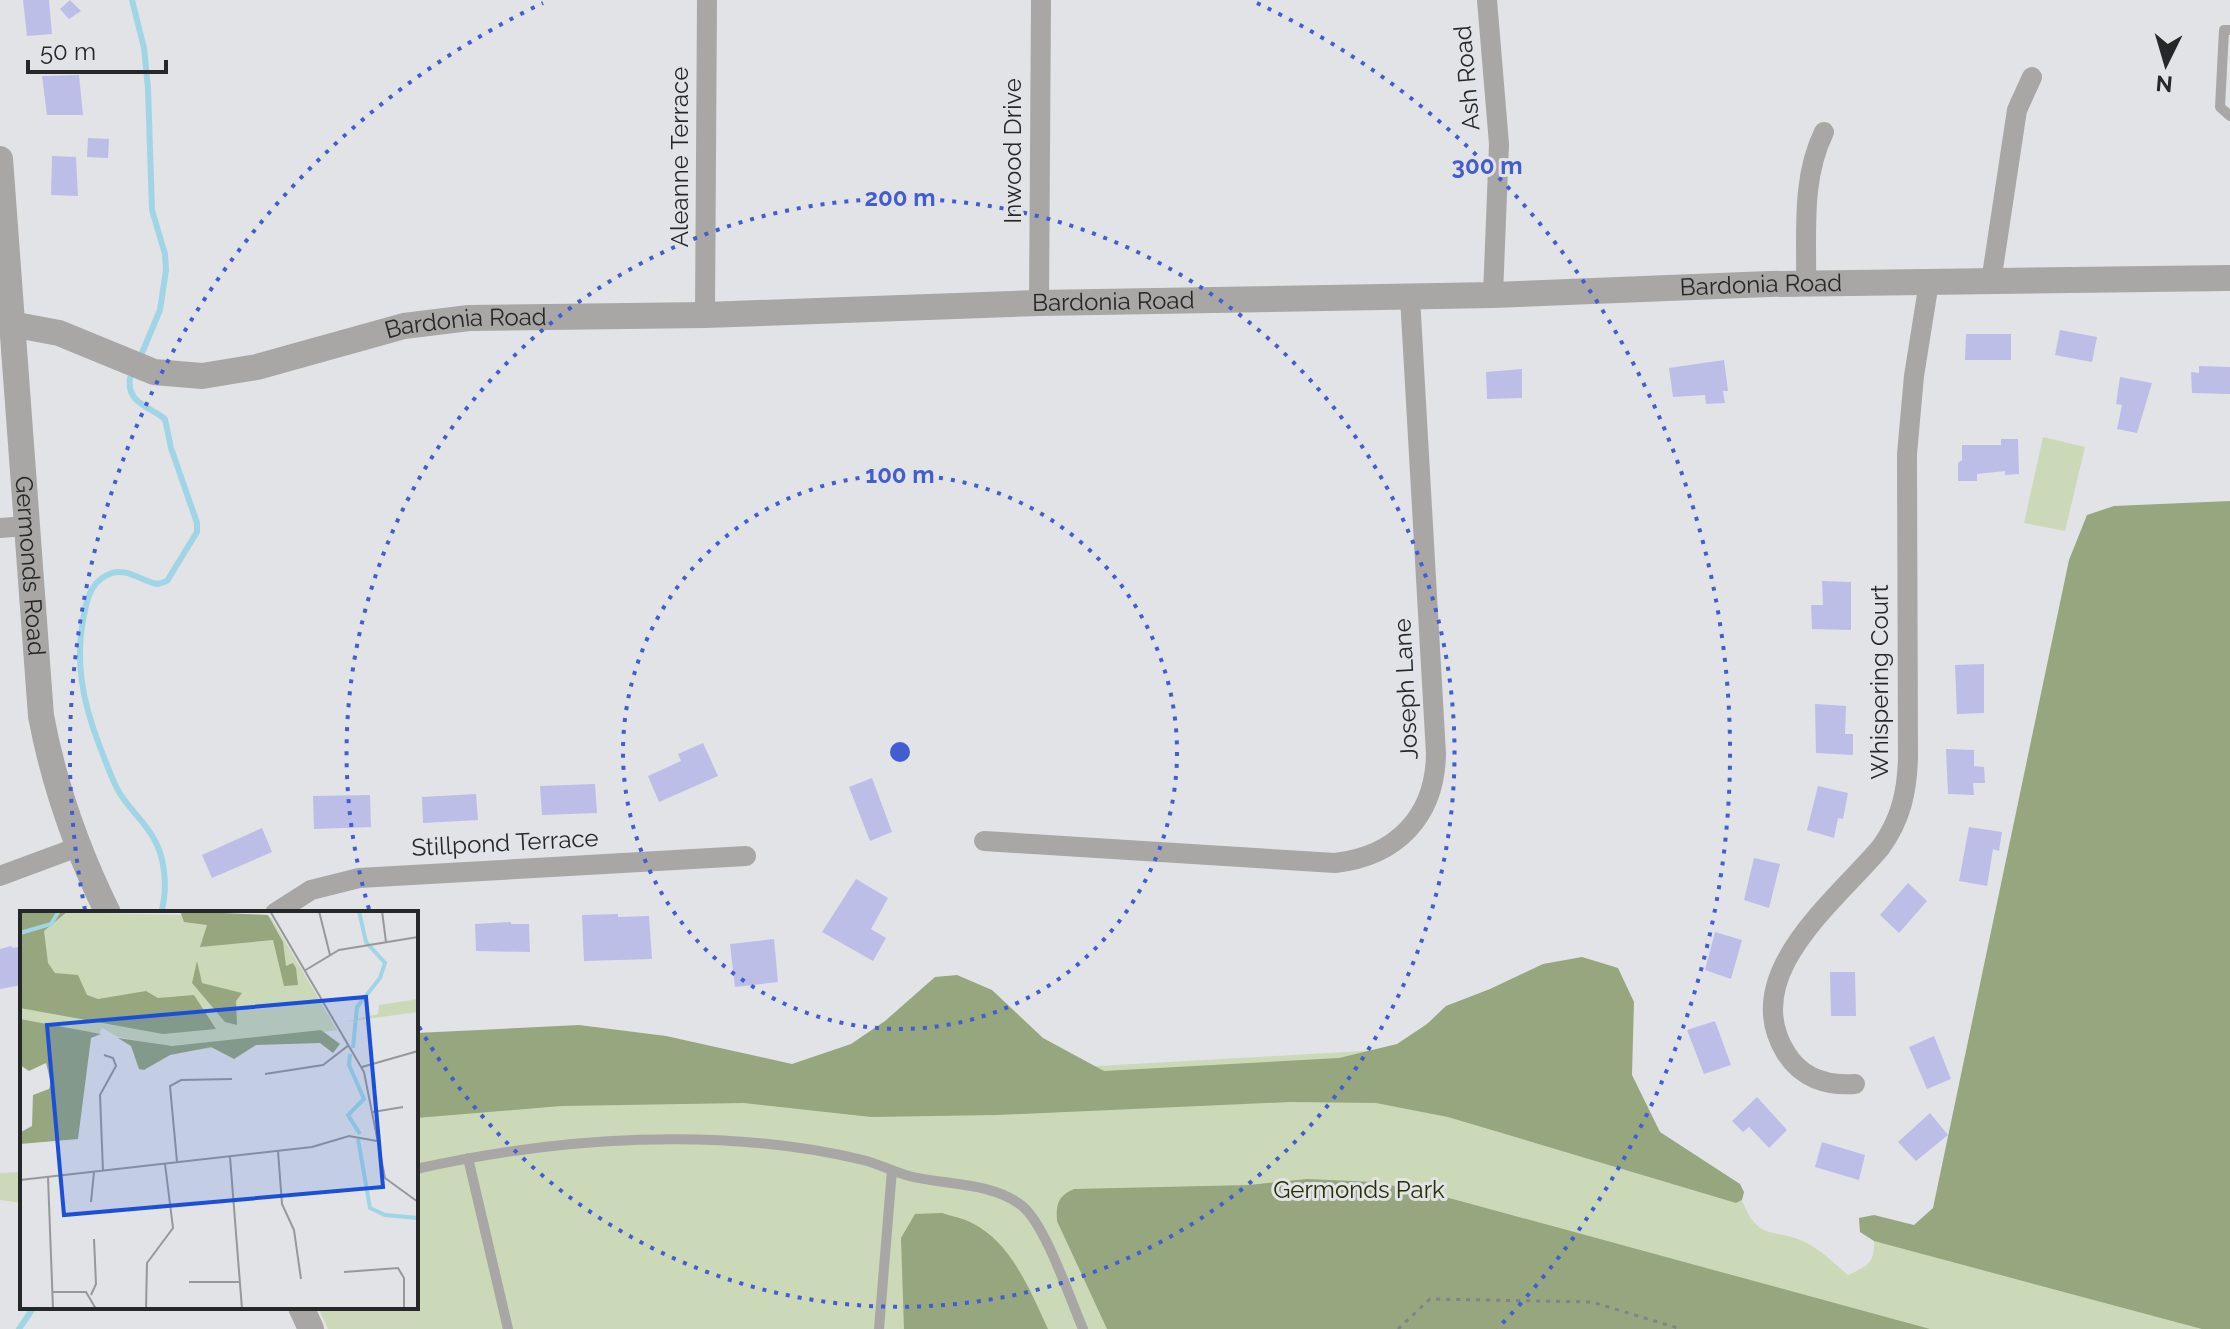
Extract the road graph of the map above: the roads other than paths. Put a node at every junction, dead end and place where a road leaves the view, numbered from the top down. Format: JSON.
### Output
{"nodes":[{"id":1,"x":707,"y":0,"type":"edge"},
{"id":2,"x":1041,"y":0,"type":"edge"},
{"id":3,"x":1487,"y":0,"type":"edge"},
{"id":4,"x":2230,"y":30,"type":"edge"},
{"id":5,"x":2032,"y":77,"type":"dead end"},
{"id":6,"x":2230,"y":116,"type":"edge"},
{"id":7,"x":1824,"y":132,"type":"dead end"},
{"id":8,"x":0,"y":159,"type":"edge"},
{"id":9,"x":2230,"y":278,"type":"edge"},
{"id":10,"x":1929,"y":282,"type":"junction"},
{"id":11,"x":1991,"y":282,"type":"junction"},
{"id":12,"x":1806,"y":284,"type":"junction"},
{"id":13,"x":1493,"y":295,"type":"junction"},
{"id":14,"x":1410,"y":297,"type":"junction"},
{"id":15,"x":1039,"y":303,"type":"junction"},
{"id":16,"x":705,"y":315,"type":"junction"},
{"id":17,"x":11,"y":324,"type":"junction"},
{"id":18,"x":13,"y":527,"type":"edge"},
{"id":19,"x":984,"y":841,"type":"dead end"},
{"id":20,"x":78,"y":847,"type":"junction"},
{"id":21,"x":746,"y":856,"type":"dead end"},
{"id":22,"x":0,"y":876,"type":"edge"},
{"id":23,"x":107,"y":911,"type":"edge"},
{"id":24,"x":278,"y":911,"type":"edge"},
{"id":25,"x":1855,"y":1084,"type":"dead end"},
{"id":26,"x":468,"y":1158,"type":"junction"},
{"id":27,"x":418,"y":1169,"type":"edge"},
{"id":28,"x":892,"y":1170,"type":"junction"},
{"id":29,"x":302,"y":1309,"type":"edge"},
{"id":30,"x":311,"y":1329,"type":"edge"},
{"id":31,"x":508,"y":1329,"type":"edge"},
{"id":32,"x":879,"y":1329,"type":"edge"},
{"id":33,"x":1083,"y":1329,"type":"edge"}],
"edges":[{"from":1,"to":16,"type":"street","name":"Aleanne Terrace"},
{"from":2,"to":15,"type":"street","name":"Inwood Drive"},
{"from":3,"to":13,"type":"street","name":"Ash Road"},
{"from":4,"to":6,"type":"lane"},
{"from":5,"to":11,"type":"street"},
{"from":7,"to":12,"type":"street"},
{"from":8,"to":17,"type":"street","name":"Germonds Road"},
{"from":9,"to":11,"type":"street","name":"Bardonia Road"},
{"from":10,"to":11,"type":"street","name":"Bardonia Road"},
{"from":10,"to":12,"type":"street","name":"Bardonia Road"},
{"from":10,"to":25,"type":"street","name":"Whispering Court"},
{"from":12,"to":13,"type":"street","name":"Bardonia Road"},
{"from":13,"to":14,"type":"street","name":"Bardonia Road"},
{"from":14,"to":15,"type":"street","name":"Bardonia Road"},
{"from":14,"to":19,"type":"street","name":"Joseph Lane"},
{"from":15,"to":16,"type":"street","name":"Bardonia Road"},
{"from":16,"to":17,"type":"street","name":"Bardonia Road"},
{"from":17,"to":18,"type":"street","name":"Germonds Road"},
{"from":18,"to":20,"type":"street","name":"Germonds Road"},
{"from":20,"to":22,"type":"street"},
{"from":20,"to":23,"type":"street","name":"Germonds Road"},
{"from":21,"to":24,"type":"street","name":"Stillpond Terrace"},
{"from":26,"to":27,"type":"lane"},
{"from":26,"to":28,"type":"lane"},
{"from":26,"to":31,"type":"lane"},
{"from":28,"to":32,"type":"lane"},
{"from":28,"to":33,"type":"lane"},
{"from":29,"to":30,"type":"street"}]}
